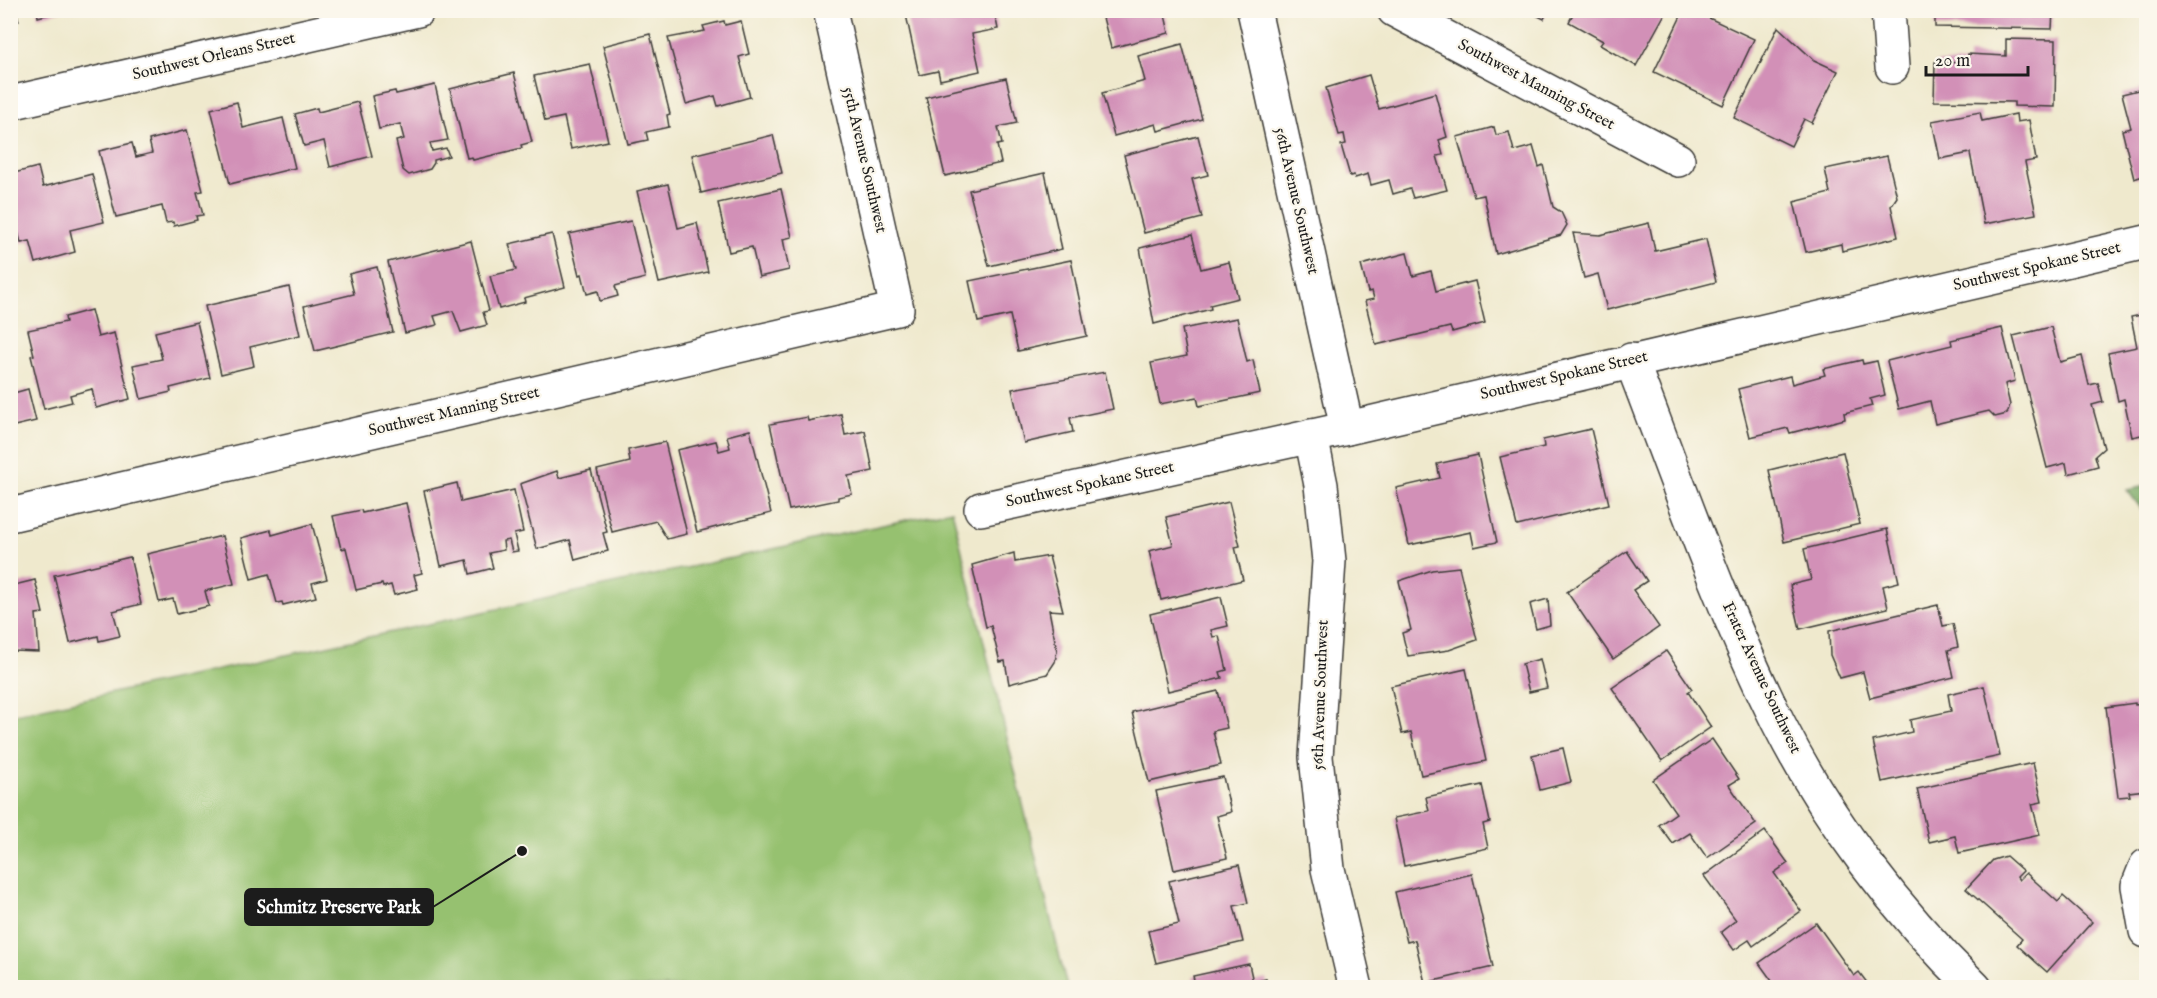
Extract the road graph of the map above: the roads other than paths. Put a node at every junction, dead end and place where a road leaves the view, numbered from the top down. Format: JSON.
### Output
{"nodes":[{"id":1,"x":418,"y":10,"type":"edge"},
{"id":2,"x":830,"y":10,"type":"edge"},
{"id":3,"x":1254,"y":10,"type":"edge"},
{"id":4,"x":1394,"y":10,"type":"edge"},
{"id":5,"x":1888,"y":10,"type":"edge"},
{"id":6,"x":1892,"y":68,"type":"dead end"},
{"id":7,"x":10,"y":103,"type":"edge"},
{"id":8,"x":1678,"y":160,"type":"dead end"},
{"id":9,"x":2146,"y":242,"type":"edge"},
{"id":10,"x":897,"y":309,"type":"joint"},
{"id":11,"x":1631,"y":360,"type":"junction"},
{"id":12,"x":1347,"y":428,"type":"junction"},
{"id":13,"x":1311,"y":436,"type":"junction"},
{"id":14,"x":981,"y":509,"type":"dead end"},
{"id":15,"x":10,"y":515,"type":"edge"},
{"id":16,"x":2142,"y":876,"type":"edge"},
{"id":17,"x":2146,"y":931,"type":"edge"},
{"id":18,"x":1356,"y":987,"type":"edge"},
{"id":19,"x":1975,"y":987,"type":"edge"}],
"edges":[{"from":1,"to":7,"type":"street","name":"Southwest Orleans Street"},
{"from":2,"to":10,"type":"street","name":"55th Avenue Southwest"},
{"from":3,"to":12,"type":"street","name":"56th Avenue Southwest"},
{"from":4,"to":8,"type":"street","name":"Southwest Manning Street"},
{"from":5,"to":6,"type":"street"},
{"from":9,"to":11,"type":"street","name":"Southwest Spokane Street"},
{"from":10,"to":15,"type":"street","name":"Southwest Manning Street"},
{"from":11,"to":12,"type":"street","name":"Southwest Spokane Street"},
{"from":11,"to":19,"type":"street","name":"Frater Avenue Southwest"},
{"from":12,"to":13,"type":"street","name":"Southwest Spokane Street"},
{"from":13,"to":14,"type":"street","name":"Southwest Spokane Street"},
{"from":13,"to":18,"type":"street","name":"56th Avenue Southwest"},
{"from":16,"to":17,"type":"street"}]}
